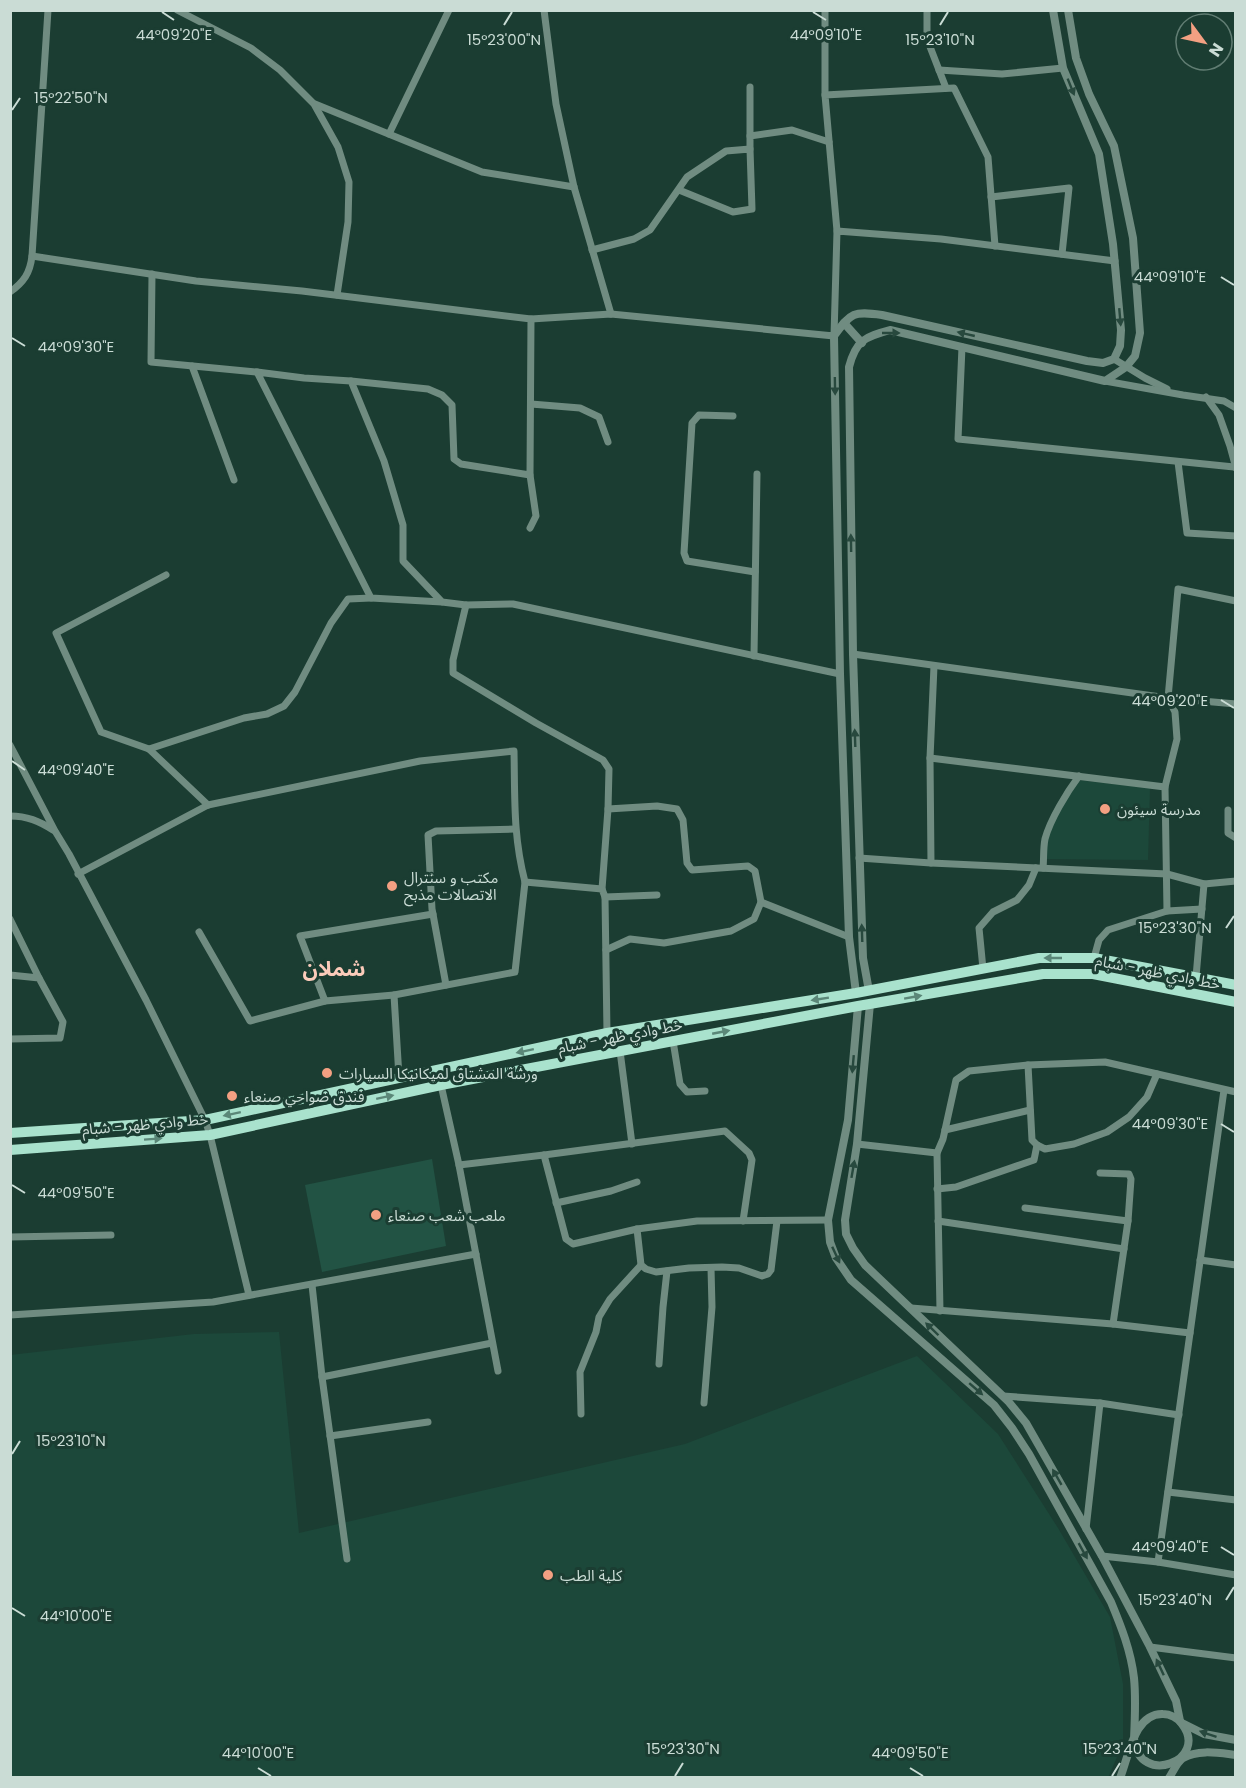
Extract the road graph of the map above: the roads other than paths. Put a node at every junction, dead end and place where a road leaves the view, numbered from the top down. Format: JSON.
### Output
{"nodes":[{"id":1,"x":48,"y":10,"type":"edge"},
{"id":2,"x":177,"y":10,"type":"edge"},
{"id":3,"x":449,"y":10,"type":"edge"},
{"id":4,"x":544,"y":10,"type":"edge"},
{"id":5,"x":825,"y":10,"type":"edge"},
{"id":6,"x":927,"y":10,"type":"edge"},
{"id":7,"x":1053,"y":10,"type":"edge"},
{"id":8,"x":1068,"y":10,"type":"edge"},
{"id":9,"x":1063,"y":68,"type":"junction"},
{"id":10,"x":939,"y":70,"type":"junction"},
{"id":11,"x":750,"y":87,"type":"dead end"},
{"id":12,"x":946,"y":88,"type":"junction"},
{"id":13,"x":825,"y":95,"type":"junction"},
{"id":14,"x":314,"y":104,"type":"junction"},
{"id":15,"x":388,"y":134,"type":"junction"},
{"id":16,"x":750,"y":136,"type":"junction"},
{"id":17,"x":829,"y":142,"type":"junction"},
{"id":18,"x":750,"y":149,"type":"junction"},
{"id":19,"x":574,"y":187,"type":"junction"},
{"id":20,"x":679,"y":190,"type":"junction"},
{"id":21,"x":991,"y":197,"type":"junction"},
{"id":22,"x":837,"y":231,"type":"junction"},
{"id":23,"x":995,"y":246,"type":"junction"},
{"id":24,"x":592,"y":250,"type":"junction"},
{"id":25,"x":1062,"y":254,"type":"junction"},
{"id":26,"x":32,"y":256,"type":"junction"},
{"id":27,"x":1115,"y":261,"type":"junction"},
{"id":28,"x":152,"y":274,"type":"junction"},
{"id":29,"x":10,"y":292,"type":"edge"},
{"id":30,"x":338,"y":295,"type":"junction"},
{"id":31,"x":611,"y":314,"type":"junction"},
{"id":32,"x":531,"y":319,"type":"junction"},
{"id":33,"x":844,"y":323,"type":"junction"},
{"id":34,"x":834,"y":336,"type":"junction"},
{"id":35,"x":862,"y":343,"type":"junction"},
{"id":36,"x":962,"y":347,"type":"junction"},
{"id":37,"x":1114,"y":359,"type":"junction"},
{"id":38,"x":192,"y":366,"type":"junction"},
{"id":39,"x":1126,"y":367,"type":"junction"},
{"id":40,"x":257,"y":372,"type":"junction"},
{"id":41,"x":351,"y":381,"type":"junction"},
{"id":42,"x":1105,"y":381,"type":"junction"},
{"id":43,"x":1183,"y":395,"type":"junction"},
{"id":44,"x":1206,"y":397,"type":"junction"},
{"id":45,"x":531,"y":404,"type":"junction"},
{"id":46,"x":1236,"y":408,"type":"edge"},
{"id":47,"x":733,"y":416,"type":"dead end"},
{"id":48,"x":608,"y":442,"type":"dead end"},
{"id":49,"x":1178,"y":462,"type":"junction"},
{"id":50,"x":1235,"y":468,"type":"edge"},
{"id":51,"x":757,"y":474,"type":"dead end"},
{"id":52,"x":530,"y":475,"type":"junction"},
{"id":53,"x":234,"y":480,"type":"dead end"},
{"id":54,"x":530,"y":528,"type":"dead end"},
{"id":55,"x":1236,"y":536,"type":"edge"},
{"id":56,"x":755,"y":572,"type":"junction"},
{"id":57,"x":166,"y":575,"type":"dead end"},
{"id":58,"x":371,"y":598,"type":"junction"},
{"id":59,"x":442,"y":602,"type":"junction"},
{"id":60,"x":1236,"y":602,"type":"edge"},
{"id":61,"x":466,"y":605,"type":"junction"},
{"id":62,"x":853,"y":654,"type":"junction"},
{"id":63,"x":754,"y":656,"type":"junction"},
{"id":64,"x":934,"y":666,"type":"junction"},
{"id":65,"x":840,"y":674,"type":"junction"},
{"id":66,"x":1168,"y":698,"type":"junction"},
{"id":67,"x":1236,"y":704,"type":"edge"},
{"id":68,"x":10,"y":745,"type":"edge"},
{"id":69,"x":149,"y":749,"type":"junction"},
{"id":70,"x":930,"y":758,"type":"junction"},
{"id":71,"x":1079,"y":776,"type":"junction"},
{"id":72,"x":1165,"y":787,"type":"junction"},
{"id":73,"x":208,"y":805,"type":"junction"},
{"id":74,"x":608,"y":809,"type":"junction"},
{"id":75,"x":1228,"y":810,"type":"dead end"},
{"id":76,"x":10,"y":816,"type":"edge"},
{"id":77,"x":515,"y":829,"type":"junction"},
{"id":78,"x":55,"y":831,"type":"junction"},
{"id":79,"x":1236,"y":838,"type":"edge"},
{"id":80,"x":859,"y":858,"type":"junction"},
{"id":81,"x":931,"y":863,"type":"junction"},
{"id":82,"x":1040,"y":868,"type":"junction"},
{"id":83,"x":78,"y":874,"type":"junction"},
{"id":84,"x":1167,"y":874,"type":"junction"},
{"id":85,"x":1236,"y":881,"type":"edge"},
{"id":86,"x":525,"y":882,"type":"junction"},
{"id":87,"x":1204,"y":884,"type":"junction"},
{"id":88,"x":604,"y":893,"type":"junction"},
{"id":89,"x":657,"y":895,"type":"dead end"},
{"id":90,"x":761,"y":902,"type":"junction"},
{"id":91,"x":1202,"y":909,"type":"junction"},
{"id":92,"x":1167,"y":911,"type":"junction"},
{"id":93,"x":433,"y":914,"type":"junction"},
{"id":94,"x":10,"y":919,"type":"edge"},
{"id":95,"x":12,"y":927,"type":"edge"},
{"id":96,"x":199,"y":932,"type":"dead end"},
{"id":97,"x":849,"y":937,"type":"junction"},
{"id":98,"x":606,"y":950,"type":"junction"},
{"id":99,"x":1094,"y":958,"type":"junction"},
{"id":100,"x":983,"y":969,"type":"junction"},
{"id":101,"x":10,"y":975,"type":"edge"},
{"id":102,"x":39,"y":978,"type":"junction"},
{"id":103,"x":1196,"y":978,"type":"junction"},
{"id":104,"x":446,"y":985,"type":"junction"},
{"id":105,"x":1236,"y":985,"type":"edge"},
{"id":106,"x":869,"y":991,"type":"junction"},
{"id":107,"x":856,"y":993,"type":"junction"},
{"id":108,"x":394,"y":995,"type":"junction"},
{"id":109,"x":325,"y":1001,"type":"junction"},
{"id":110,"x":1236,"y":1002,"type":"edge"},
{"id":111,"x":870,"y":1004,"type":"junction"},
{"id":112,"x":858,"y":1006,"type":"junction"},
{"id":113,"x":607,"y":1033,"type":"junction"},
{"id":114,"x":10,"y":1039,"type":"edge"},
{"id":115,"x":673,"y":1041,"type":"junction"},
{"id":116,"x":620,"y":1051,"type":"junction"},
{"id":117,"x":1028,"y":1065,"type":"junction"},
{"id":118,"x":1157,"y":1074,"type":"junction"},
{"id":119,"x":399,"y":1077,"type":"junction"},
{"id":120,"x":441,"y":1085,"type":"junction"},
{"id":121,"x":1224,"y":1090,"type":"junction"},
{"id":122,"x":705,"y":1091,"type":"dead end"},
{"id":123,"x":1236,"y":1092,"type":"edge"},
{"id":124,"x":1030,"y":1110,"type":"junction"},
{"id":125,"x":205,"y":1120,"type":"junction"},
{"id":126,"x":945,"y":1130,"type":"junction"},
{"id":127,"x":10,"y":1133,"type":"edge"},
{"id":128,"x":210,"y":1135,"type":"junction"},
{"id":129,"x":632,"y":1144,"type":"junction"},
{"id":130,"x":857,"y":1144,"type":"junction"},
{"id":131,"x":1036,"y":1145,"type":"junction"},
{"id":132,"x":10,"y":1150,"type":"edge"},
{"id":133,"x":937,"y":1153,"type":"junction"},
{"id":134,"x":544,"y":1155,"type":"junction"},
{"id":135,"x":459,"y":1165,"type":"junction"},
{"id":136,"x":1100,"y":1173,"type":"dead end"},
{"id":137,"x":638,"y":1182,"type":"dead end"},
{"id":138,"x":937,"y":1189,"type":"junction"},
{"id":139,"x":556,"y":1203,"type":"junction"},
{"id":140,"x":1025,"y":1208,"type":"dead end"},
{"id":141,"x":828,"y":1220,"type":"junction"},
{"id":142,"x":743,"y":1221,"type":"junction"},
{"id":143,"x":777,"y":1221,"type":"junction"},
{"id":144,"x":938,"y":1221,"type":"junction"},
{"id":145,"x":1128,"y":1221,"type":"junction"},
{"id":146,"x":637,"y":1229,"type":"junction"},
{"id":147,"x":111,"y":1235,"type":"dead end"},
{"id":148,"x":10,"y":1237,"type":"edge"},
{"id":149,"x":1124,"y":1249,"type":"junction"},
{"id":150,"x":476,"y":1254,"type":"junction"},
{"id":151,"x":1200,"y":1260,"type":"junction"},
{"id":152,"x":641,"y":1265,"type":"junction"},
{"id":153,"x":1236,"y":1265,"type":"edge"},
{"id":154,"x":711,"y":1268,"type":"junction"},
{"id":155,"x":667,"y":1271,"type":"junction"},
{"id":156,"x":312,"y":1285,"type":"junction"},
{"id":157,"x":249,"y":1295,"type":"junction"},
{"id":158,"x":911,"y":1308,"type":"junction"},
{"id":159,"x":940,"y":1311,"type":"junction"},
{"id":160,"x":10,"y":1315,"type":"edge"},
{"id":161,"x":1113,"y":1324,"type":"junction"},
{"id":162,"x":1190,"y":1334,"type":"junction"},
{"id":163,"x":492,"y":1343,"type":"junction"},
{"id":164,"x":659,"y":1364,"type":"dead end"},
{"id":165,"x":498,"y":1371,"type":"dead end"},
{"id":166,"x":322,"y":1377,"type":"junction"},
{"id":167,"x":1002,"y":1396,"type":"junction"},
{"id":168,"x":704,"y":1403,"type":"dead end"},
{"id":169,"x":1100,"y":1403,"type":"junction"},
{"id":170,"x":581,"y":1414,"type":"dead end"},
{"id":171,"x":1179,"y":1415,"type":"junction"},
{"id":172,"x":428,"y":1422,"type":"dead end"},
{"id":173,"x":330,"y":1436,"type":"junction"},
{"id":174,"x":1168,"y":1492,"type":"junction"},
{"id":175,"x":1236,"y":1500,"type":"edge"},
{"id":176,"x":1086,"y":1529,"type":"junction"},
{"id":177,"x":1102,"y":1556,"type":"junction"},
{"id":178,"x":346,"y":1559,"type":"dead end"},
{"id":179,"x":1158,"y":1562,"type":"junction"},
{"id":180,"x":1236,"y":1575,"type":"edge"},
{"id":181,"x":1150,"y":1647,"type":"junction"},
{"id":182,"x":1236,"y":1658,"type":"edge"},
{"id":183,"x":1181,"y":1722,"type":"junction"},
{"id":184,"x":1134,"y":1738,"type":"junction"},
{"id":185,"x":1236,"y":1740,"type":"edge"},
{"id":186,"x":1236,"y":1755,"type":"edge"},
{"id":187,"x":1182,"y":1759,"type":"junction"},
{"id":188,"x":1120,"y":1778,"type":"edge"},
{"id":189,"x":1169,"y":1778,"type":"edge"}],
"edges":[{"from":1,"to":26,"type":"street"},
{"from":2,"to":14,"type":"street"},
{"from":3,"to":15,"type":"street"},
{"from":4,"to":19,"type":"street"},
{"from":5,"to":13,"type":"street"},
{"from":6,"to":10,"type":"street"},
{"from":7,"to":9,"type":"street"},
{"from":8,"to":39,"type":"street"},
{"from":9,"to":10,"type":"street"},
{"from":9,"to":27,"type":"street","one_way":true},
{"from":10,"to":12,"type":"street"},
{"from":11,"to":16,"type":"street"},
{"from":12,"to":13,"type":"street"},
{"from":12,"to":21,"type":"street"},
{"from":13,"to":17,"type":"street"},
{"from":14,"to":15,"type":"street"},
{"from":14,"to":30,"type":"street"},
{"from":15,"to":19,"type":"street"},
{"from":16,"to":17,"type":"street"},
{"from":16,"to":18,"type":"street"},
{"from":17,"to":22,"type":"street"},
{"from":18,"to":20,"type":"street"},
{"from":18,"to":20,"type":"street"},
{"from":19,"to":24,"type":"street"},
{"from":20,"to":24,"type":"street"},
{"from":21,"to":23,"type":"street"},
{"from":21,"to":25,"type":"street"},
{"from":22,"to":23,"type":"street"},
{"from":22,"to":34,"type":"street"},
{"from":23,"to":25,"type":"street"},
{"from":24,"to":31,"type":"street"},
{"from":25,"to":27,"type":"street"},
{"from":26,"to":28,"type":"street"},
{"from":26,"to":29,"type":"street"},
{"from":27,"to":37,"type":"street","one_way":true},
{"from":28,"to":30,"type":"street"},
{"from":28,"to":38,"type":"street"},
{"from":30,"to":32,"type":"street"},
{"from":31,"to":32,"type":"street"},
{"from":31,"to":34,"type":"street"},
{"from":32,"to":45,"type":"street"},
{"from":33,"to":34,"type":"street"},
{"from":33,"to":35,"type":"street"},
{"from":37,"to":33,"type":"street","one_way":true},
{"from":34,"to":65,"type":"street","one_way":true},
{"from":35,"to":36,"type":"street","one_way":true},
{"from":62,"to":35,"type":"street","one_way":true},
{"from":36,"to":42,"type":"street"},
{"from":36,"to":49,"type":"street"},
{"from":37,"to":39,"type":"street"},
{"from":38,"to":40,"type":"street"},
{"from":38,"to":53,"type":"street"},
{"from":39,"to":42,"type":"street"},
{"from":39,"to":43,"type":"street"},
{"from":40,"to":41,"type":"street"},
{"from":40,"to":58,"type":"street"},
{"from":41,"to":52,"type":"street"},
{"from":41,"to":59,"type":"street"},
{"from":42,"to":43,"type":"street"},
{"from":43,"to":44,"type":"street"},
{"from":44,"to":46,"type":"street"},
{"from":44,"to":50,"type":"street"},
{"from":45,"to":48,"type":"street"},
{"from":45,"to":52,"type":"street"},
{"from":47,"to":56,"type":"street"},
{"from":49,"to":50,"type":"street"},
{"from":49,"to":55,"type":"street"},
{"from":51,"to":56,"type":"street"},
{"from":52,"to":54,"type":"street"},
{"from":56,"to":63,"type":"street"},
{"from":57,"to":69,"type":"street"},
{"from":58,"to":59,"type":"street"},
{"from":58,"to":69,"type":"street"},
{"from":59,"to":61,"type":"street"},
{"from":60,"to":66,"type":"street"},
{"from":61,"to":63,"type":"street"},
{"from":61,"to":74,"type":"street"},
{"from":62,"to":64,"type":"street"},
{"from":80,"to":62,"type":"street","one_way":true},
{"from":63,"to":65,"type":"street"},
{"from":64,"to":66,"type":"street"},
{"from":64,"to":70,"type":"street"},
{"from":65,"to":97,"type":"street"},
{"from":66,"to":67,"type":"street"},
{"from":66,"to":72,"type":"street"},
{"from":68,"to":78,"type":"street"},
{"from":69,"to":73,"type":"street"},
{"from":70,"to":71,"type":"street"},
{"from":70,"to":81,"type":"street"},
{"from":71,"to":72,"type":"street"},
{"from":71,"to":82,"type":"street"},
{"from":72,"to":84,"type":"street"},
{"from":73,"to":77,"type":"street"},
{"from":73,"to":83,"type":"street"},
{"from":74,"to":88,"type":"street"},
{"from":74,"to":90,"type":"street"},
{"from":75,"to":79,"type":"street"},
{"from":76,"to":78,"type":"street"},
{"from":77,"to":86,"type":"street"},
{"from":77,"to":93,"type":"street"},
{"from":78,"to":83,"type":"street"},
{"from":80,"to":81,"type":"street"},
{"from":106,"to":80,"type":"street","one_way":true},
{"from":81,"to":82,"type":"street"},
{"from":82,"to":84,"type":"street"},
{"from":82,"to":100,"type":"street"},
{"from":83,"to":125,"type":"street"},
{"from":84,"to":87,"type":"street"},
{"from":84,"to":92,"type":"street"},
{"from":85,"to":87,"type":"street"},
{"from":86,"to":88,"type":"street"},
{"from":86,"to":104,"type":"street"},
{"from":87,"to":91,"type":"street"},
{"from":88,"to":89,"type":"street"},
{"from":88,"to":98,"type":"street"},
{"from":90,"to":97,"type":"street"},
{"from":90,"to":98,"type":"street"},
{"from":91,"to":92,"type":"street"},
{"from":91,"to":103,"type":"street"},
{"from":92,"to":99,"type":"street"},
{"from":93,"to":104,"type":"street"},
{"from":93,"to":109,"type":"street"},
{"from":94,"to":95,"type":"street"},
{"from":95,"to":102,"type":"street"},
{"from":96,"to":109,"type":"street"},
{"from":97,"to":107,"type":"street"},
{"from":98,"to":113,"type":"street"},
{"from":99,"to":100,"type":"main road","name":"خط وادي ظهر - شبام","one_way":true},
{"from":99,"to":103,"type":"main road","name":"خط وادي ظهر - شبام"},
{"from":100,"to":106,"type":"main road","name":"خط وادي ظهر - شبام"},
{"from":101,"to":102,"type":"street"},
{"from":102,"to":114,"type":"street"},
{"from":103,"to":105,"type":"main road","name":"خط وادي ظهر - شبام"},
{"from":104,"to":108,"type":"street"},
{"from":106,"to":107,"type":"main road","name":"خط وادي ظهر - شبام"},
{"from":106,"to":111,"type":"main road"},
{"from":107,"to":112,"type":"main road"},
{"from":107,"to":113,"type":"main road","name":"خط وادي ظهر - شبام","one_way":true},
{"from":108,"to":109,"type":"street"},
{"from":108,"to":119,"type":"street"},
{"from":111,"to":110,"type":"main road","name":"خط وادي ظهر - شبام","one_way":true},
{"from":111,"to":112,"type":"main road","name":"خط وادي ظهر - شبام"},
{"from":111,"to":130,"type":"street"},
{"from":115,"to":112,"type":"main road","name":"خط وادي ظهر - شبام","one_way":true},
{"from":112,"to":141,"type":"street","one_way":true},
{"from":113,"to":119,"type":"main road","name":"خط وادي ظهر - شبام","one_way":true},
{"from":115,"to":116,"type":"main road","name":"خط وادي ظهر - شبام"},
{"from":115,"to":122,"type":"street"},
{"from":116,"to":120,"type":"main road","name":"خط وادي ظهر - شبام"},
{"from":116,"to":129,"type":"street"},
{"from":117,"to":118,"type":"street"},
{"from":117,"to":124,"type":"street"},
{"from":117,"to":126,"type":"street"},
{"from":118,"to":121,"type":"street"},
{"from":118,"to":131,"type":"street"},
{"from":119,"to":125,"type":"main road","name":"خط وادي ظهر - شبام","one_way":true},
{"from":128,"to":120,"type":"main road","name":"خط وادي ظهر - شبام","one_way":true},
{"from":120,"to":135,"type":"street"},
{"from":121,"to":123,"type":"street"},
{"from":121,"to":151,"type":"street"},
{"from":124,"to":126,"type":"street"},
{"from":124,"to":131,"type":"street"},
{"from":125,"to":127,"type":"main road","name":"خط وادي ظهر - شبام"},
{"from":125,"to":128,"type":"street"},
{"from":126,"to":133,"type":"street"},
{"from":132,"to":128,"type":"main road","name":"خط وادي ظهر - شبام","one_way":true},
{"from":128,"to":157,"type":"street"},
{"from":129,"to":134,"type":"street"},
{"from":129,"to":142,"type":"street"},
{"from":130,"to":133,"type":"street"},
{"from":158,"to":130,"type":"street","one_way":true},
{"from":131,"to":138,"type":"street"},
{"from":133,"to":138,"type":"street"},
{"from":134,"to":135,"type":"street"},
{"from":134,"to":139,"type":"street"},
{"from":135,"to":150,"type":"street"},
{"from":136,"to":145,"type":"street"},
{"from":137,"to":139,"type":"street"},
{"from":138,"to":144,"type":"street"},
{"from":139,"to":146,"type":"street"},
{"from":140,"to":145,"type":"street"},
{"from":141,"to":143,"type":"street"},
{"from":141,"to":184,"type":"street","one_way":true},
{"from":142,"to":143,"type":"street"},
{"from":142,"to":146,"type":"street"},
{"from":143,"to":154,"type":"street"},
{"from":144,"to":149,"type":"street"},
{"from":144,"to":159,"type":"street"},
{"from":145,"to":149,"type":"street"},
{"from":146,"to":152,"type":"street"},
{"from":147,"to":148,"type":"street"},
{"from":149,"to":161,"type":"street"},
{"from":150,"to":156,"type":"street"},
{"from":150,"to":163,"type":"street"},
{"from":151,"to":153,"type":"street"},
{"from":151,"to":162,"type":"street"},
{"from":152,"to":155,"type":"street"},
{"from":152,"to":170,"type":"street"},
{"from":154,"to":155,"type":"street"},
{"from":154,"to":168,"type":"street"},
{"from":155,"to":164,"type":"street"},
{"from":156,"to":157,"type":"street"},
{"from":156,"to":166,"type":"street"},
{"from":157,"to":160,"type":"street"},
{"from":158,"to":159,"type":"street"},
{"from":167,"to":158,"type":"street","one_way":true},
{"from":159,"to":161,"type":"street"},
{"from":161,"to":162,"type":"street"},
{"from":162,"to":171,"type":"street"},
{"from":163,"to":165,"type":"street"},
{"from":163,"to":166,"type":"street"},
{"from":166,"to":173,"type":"street"},
{"from":167,"to":169,"type":"street"},
{"from":176,"to":167,"type":"street","one_way":true},
{"from":169,"to":171,"type":"street"},
{"from":169,"to":176,"type":"street"},
{"from":171,"to":174,"type":"street"},
{"from":172,"to":173,"type":"street"},
{"from":173,"to":178,"type":"street"},
{"from":174,"to":175,"type":"street"},
{"from":174,"to":179,"type":"street"},
{"from":176,"to":177,"type":"street"},
{"from":177,"to":179,"type":"street"},
{"from":177,"to":181,"type":"street"},
{"from":179,"to":180,"type":"street"},
{"from":181,"to":182,"type":"street"},
{"from":183,"to":181,"type":"street","one_way":true},
{"from":183,"to":184,"type":"street"},
{"from":185,"to":183,"type":"street","one_way":true},
{"from":183,"to":187,"type":"street"},
{"from":184,"to":187,"type":"street"},
{"from":184,"to":188,"type":"street"},
{"from":186,"to":187,"type":"street"},
{"from":187,"to":189,"type":"street"}]}
